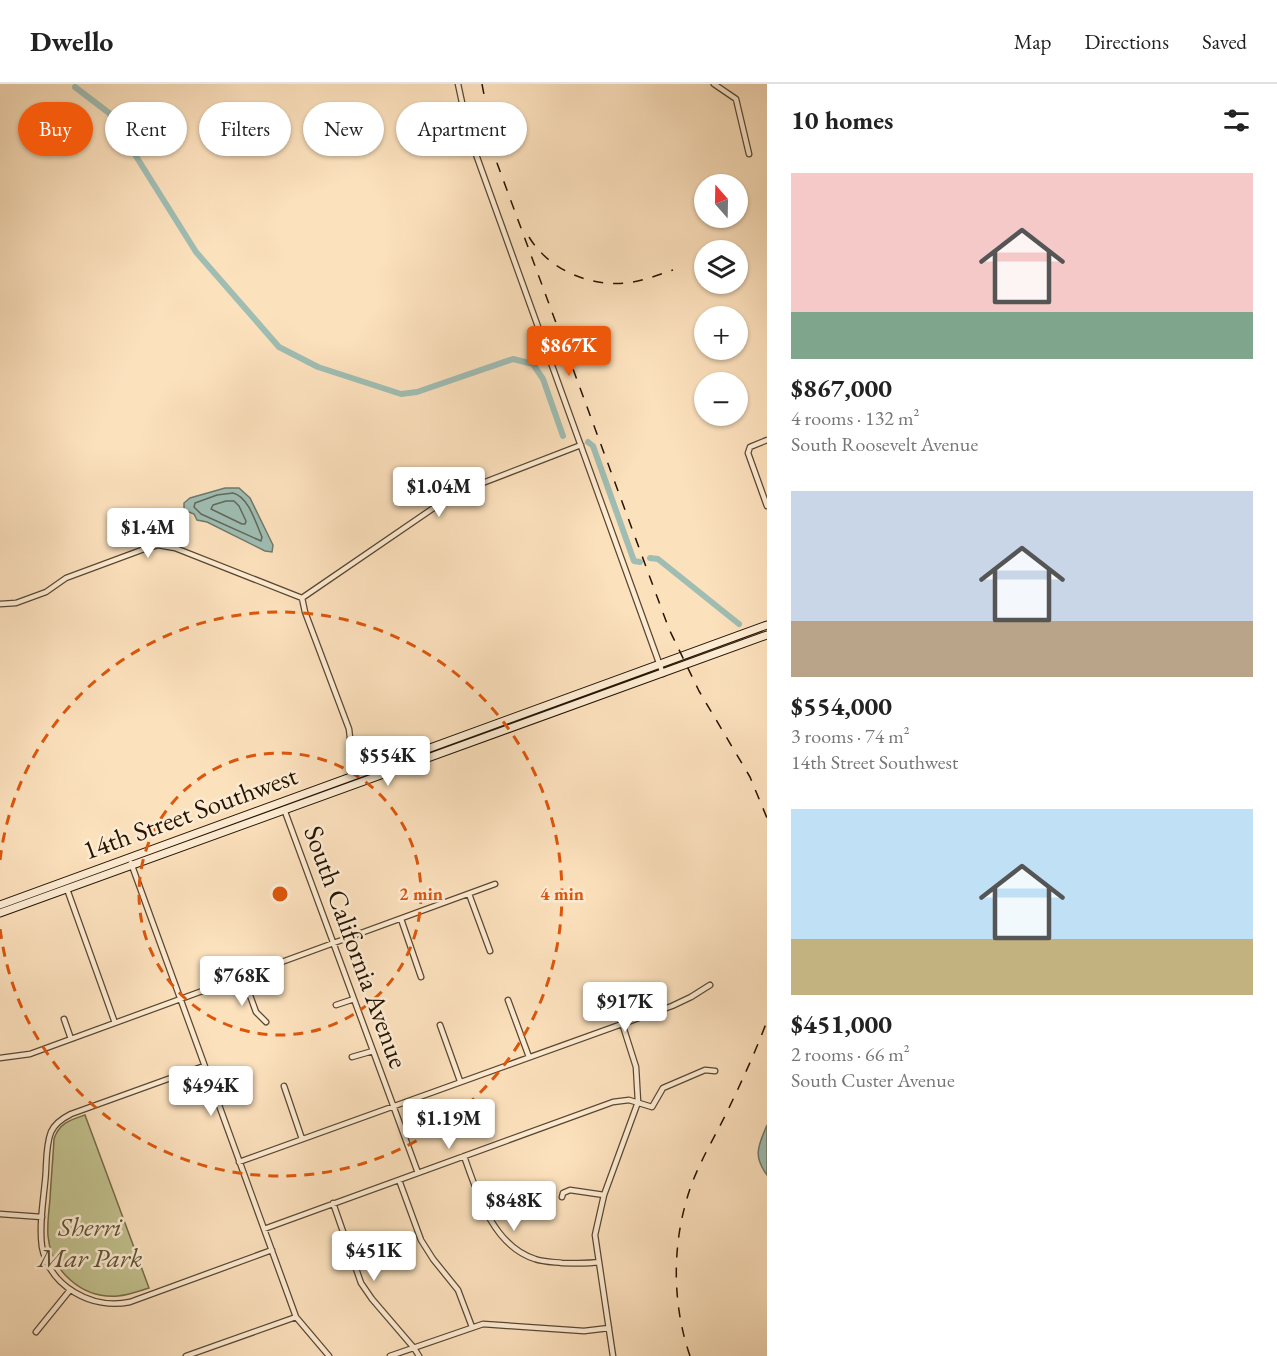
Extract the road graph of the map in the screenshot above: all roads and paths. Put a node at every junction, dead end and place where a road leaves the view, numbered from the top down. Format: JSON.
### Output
{"nodes":[{"id":1,"x":458,"y":84,"type":"edge"},
{"id":2,"x":714,"y":84,"type":"edge"},
{"id":3,"x":749,"y":154,"type":"dead end"},
{"id":4,"x":767,"y":440,"type":"edge"},
{"id":5,"x":581,"y":445,"type":"junction"},
{"id":6,"x":767,"y":506,"type":"edge"},
{"id":7,"x":302,"y":598,"type":"junction"},
{"id":8,"x":0,"y":604,"type":"edge"},
{"id":9,"x":767,"y":625,"type":"edge"},
{"id":10,"x":767,"y":635,"type":"edge"},
{"id":11,"x":659,"y":664,"type":"junction"},
{"id":12,"x":663,"y":674,"type":"junction"},
{"id":13,"x":359,"y":774,"type":"junction"},
{"id":14,"x":362,"y":783,"type":"junction"},
{"id":15,"x":282,"y":802,"type":"junction"},
{"id":16,"x":285,"y":811,"type":"junction"},
{"id":17,"x":130,"y":862,"type":"junction"},
{"id":18,"x":495,"y":884,"type":"dead end"},
{"id":19,"x":67,"y":889,"type":"junction"},
{"id":20,"x":469,"y":894,"type":"junction"},
{"id":21,"x":0,"y":904,"type":"edge"},
{"id":22,"x":0,"y":913,"type":"edge"},
{"id":23,"x":401,"y":919,"type":"junction"},
{"id":24,"x":334,"y":943,"type":"junction"},
{"id":25,"x":490,"y":951,"type":"dead end"},
{"id":26,"x":243,"y":976,"type":"junction"},
{"id":27,"x":421,"y":977,"type":"dead end"},
{"id":28,"x":710,"y":985,"type":"dead end"},
{"id":29,"x":354,"y":999,"type":"junction"},
{"id":30,"x":181,"y":1000,"type":"junction"},
{"id":31,"x":508,"y":1000,"type":"dead end"},
{"id":32,"x":336,"y":1005,"type":"dead end"},
{"id":33,"x":64,"y":1019,"type":"dead end"},
{"id":34,"x":266,"y":1022,"type":"dead end"},
{"id":35,"x":115,"y":1023,"type":"junction"},
{"id":36,"x":622,"y":1023,"type":"junction"},
{"id":37,"x":440,"y":1025,"type":"dead end"},
{"id":38,"x":71,"y":1039,"type":"junction"},
{"id":39,"x":373,"y":1051,"type":"junction"},
{"id":40,"x":352,"y":1057,"type":"dead end"},
{"id":41,"x":529,"y":1057,"type":"junction"},
{"id":42,"x":0,"y":1058,"type":"edge"},
{"id":43,"x":204,"y":1066,"type":"junction"},
{"id":44,"x":715,"y":1071,"type":"dead end"},
{"id":45,"x":460,"y":1081,"type":"junction"},
{"id":46,"x":284,"y":1086,"type":"dead end"},
{"id":47,"x":638,"y":1102,"type":"junction"},
{"id":48,"x":393,"y":1106,"type":"junction"},
{"id":49,"x":302,"y":1138,"type":"junction"},
{"id":50,"x":464,"y":1156,"type":"junction"},
{"id":51,"x":239,"y":1162,"type":"junction"},
{"id":52,"x":418,"y":1173,"type":"junction"},
{"id":53,"x":399,"y":1180,"type":"junction"},
{"id":54,"x":604,"y":1195,"type":"junction"},
{"id":55,"x":562,"y":1197,"type":"dead end"},
{"id":56,"x":333,"y":1203,"type":"junction"},
{"id":57,"x":0,"y":1215,"type":"edge"},
{"id":58,"x":42,"y":1217,"type":"junction"},
{"id":59,"x":264,"y":1229,"type":"junction"},
{"id":60,"x":272,"y":1250,"type":"junction"},
{"id":61,"x":599,"y":1262,"type":"junction"},
{"id":62,"x":70,"y":1290,"type":"junction"},
{"id":63,"x":296,"y":1317,"type":"junction"},
{"id":64,"x":472,"y":1327,"type":"junction"},
{"id":65,"x":609,"y":1328,"type":"junction"},
{"id":66,"x":36,"y":1332,"type":"dead end"},
{"id":67,"x":414,"y":1348,"type":"junction"},
{"id":68,"x":186,"y":1356,"type":"edge"},
{"id":69,"x":329,"y":1356,"type":"edge"},
{"id":70,"x":390,"y":1356,"type":"edge"},
{"id":71,"x":419,"y":1356,"type":"edge"},
{"id":72,"x":613,"y":1356,"type":"edge"}],
"edges":[{"from":1,"to":5,"type":"street"},
{"from":2,"to":3,"type":"street"},
{"from":4,"to":6,"type":"street"},
{"from":5,"to":7,"type":"street"},
{"from":5,"to":11,"type":"street"},
{"from":7,"to":8,"type":"street"},
{"from":7,"to":13,"type":"street"},
{"from":9,"to":11,"type":"main road","name":"14th Street Southwest"},
{"from":10,"to":12,"type":"main road","name":"14th Street Southwest"},
{"from":11,"to":12,"type":"street"},
{"from":11,"to":13,"type":"main road","name":"14th Street Southwest"},
{"from":12,"to":14,"type":"main road","name":"14th Street Southwest"},
{"from":13,"to":14,"type":"street"},
{"from":13,"to":15,"type":"main road","name":"14th Street Southwest"},
{"from":14,"to":16,"type":"main road","name":"14th Street Southwest"},
{"from":15,"to":16,"type":"street","name":"South California Avenue"},
{"from":15,"to":17,"type":"main road","name":"14th Street Southwest"},
{"from":16,"to":17,"type":"main road","name":"14th Street Southwest"},
{"from":16,"to":24,"type":"street","name":"South California Avenue"},
{"from":17,"to":19,"type":"main road","name":"14th Street Southwest"},
{"from":17,"to":21,"type":"main road","name":"14th Street Southwest"},
{"from":17,"to":30,"type":"street"},
{"from":18,"to":20,"type":"street"},
{"from":19,"to":22,"type":"main road","name":"14th Street Southwest"},
{"from":19,"to":35,"type":"street"},
{"from":20,"to":23,"type":"street"},
{"from":20,"to":25,"type":"street"},
{"from":23,"to":24,"type":"street"},
{"from":23,"to":27,"type":"street"},
{"from":24,"to":26,"type":"street"},
{"from":24,"to":29,"type":"street","name":"South California Avenue"},
{"from":26,"to":30,"type":"street"},
{"from":26,"to":34,"type":"street"},
{"from":28,"to":36,"type":"street"},
{"from":29,"to":32,"type":"street"},
{"from":29,"to":39,"type":"street","name":"South California Avenue"},
{"from":30,"to":35,"type":"street"},
{"from":30,"to":43,"type":"street"},
{"from":31,"to":41,"type":"street"},
{"from":33,"to":38,"type":"street"},
{"from":35,"to":38,"type":"street"},
{"from":36,"to":41,"type":"street"},
{"from":36,"to":47,"type":"street"},
{"from":37,"to":45,"type":"street"},
{"from":38,"to":42,"type":"street"},
{"from":39,"to":40,"type":"street"},
{"from":39,"to":48,"type":"street","name":"South California Avenue"},
{"from":41,"to":45,"type":"street"},
{"from":43,"to":51,"type":"street"},
{"from":43,"to":58,"type":"street"},
{"from":44,"to":47,"type":"street"},
{"from":45,"to":48,"type":"street"},
{"from":46,"to":49,"type":"street"},
{"from":47,"to":50,"type":"street"},
{"from":47,"to":54,"type":"street"},
{"from":48,"to":49,"type":"street"},
{"from":48,"to":52,"type":"street","name":"South California Avenue"},
{"from":49,"to":51,"type":"street"},
{"from":50,"to":52,"type":"street"},
{"from":50,"to":61,"type":"street"},
{"from":51,"to":59,"type":"street"},
{"from":52,"to":53,"type":"street"},
{"from":53,"to":56,"type":"street"},
{"from":53,"to":64,"type":"street"},
{"from":54,"to":55,"type":"street"},
{"from":54,"to":61,"type":"street"},
{"from":56,"to":59,"type":"street"},
{"from":56,"to":67,"type":"street"},
{"from":57,"to":58,"type":"street"},
{"from":58,"to":62,"type":"street"},
{"from":59,"to":60,"type":"street"},
{"from":60,"to":62,"type":"street"},
{"from":60,"to":63,"type":"street"},
{"from":61,"to":65,"type":"street"},
{"from":62,"to":66,"type":"street"},
{"from":63,"to":68,"type":"street"},
{"from":63,"to":69,"type":"street"},
{"from":64,"to":65,"type":"street"},
{"from":64,"to":67,"type":"street"},
{"from":65,"to":72,"type":"street"},
{"from":67,"to":70,"type":"street"},
{"from":67,"to":71,"type":"street"}]}
